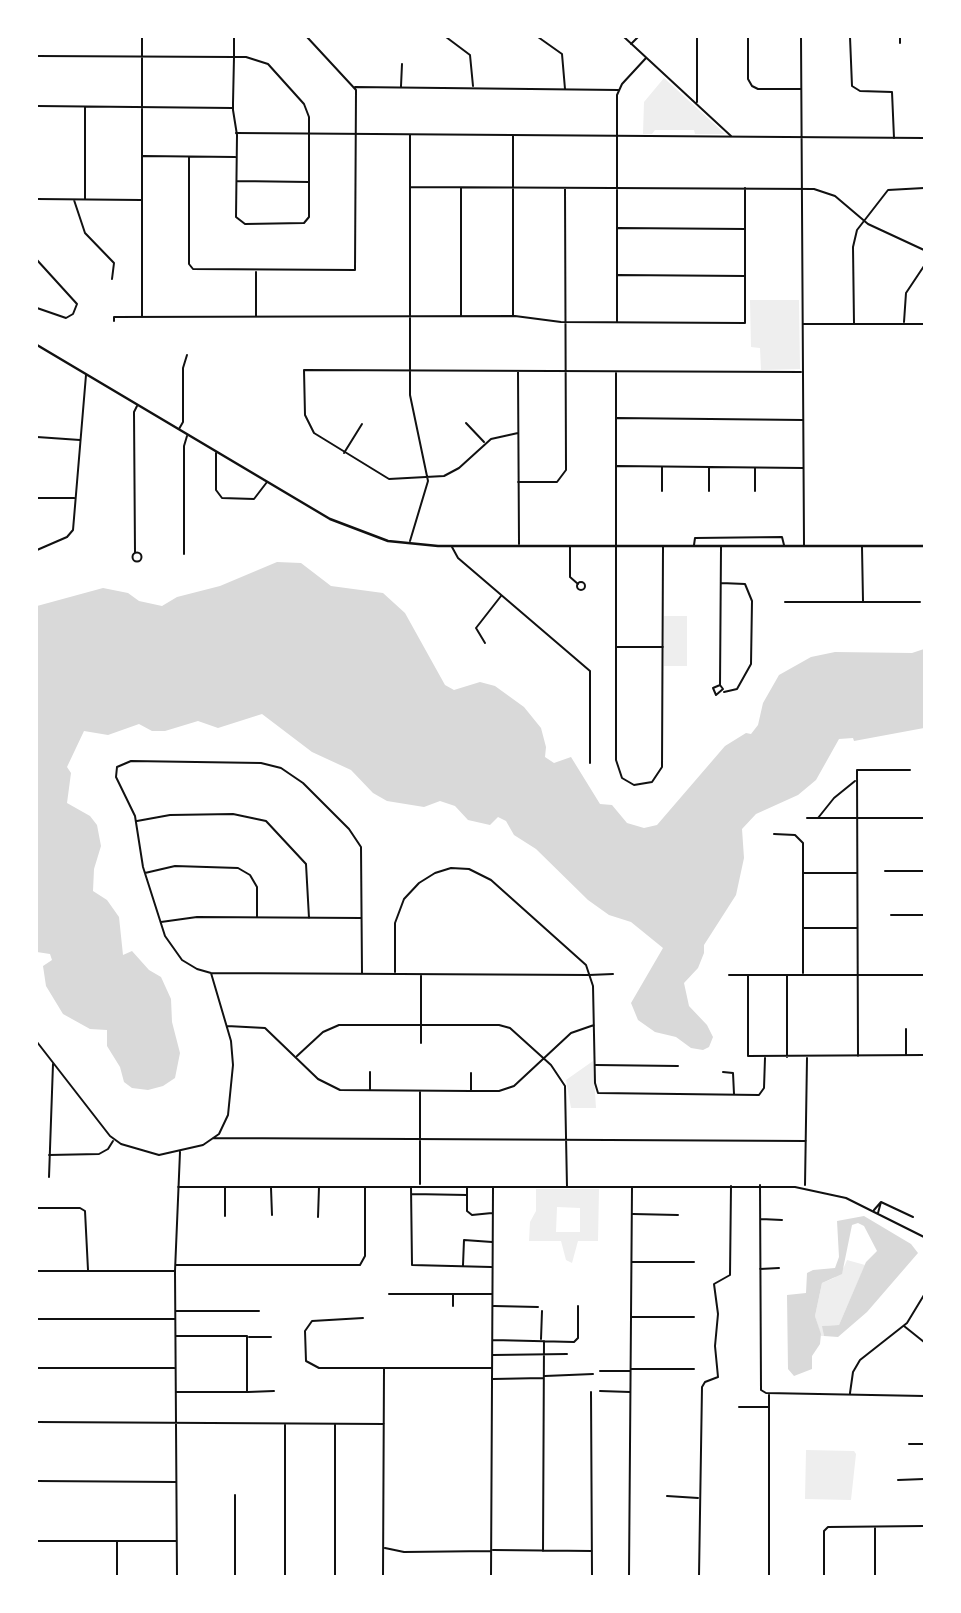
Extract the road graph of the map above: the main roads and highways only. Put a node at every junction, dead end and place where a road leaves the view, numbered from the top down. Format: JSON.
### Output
{"nodes":[{"id":1,"x":37,"y":345,"type":"edge"},
{"id":2,"x":924,"y":546,"type":"edge"}],
"edges":[{"from":1,"to":2,"type":"main road"}]}
